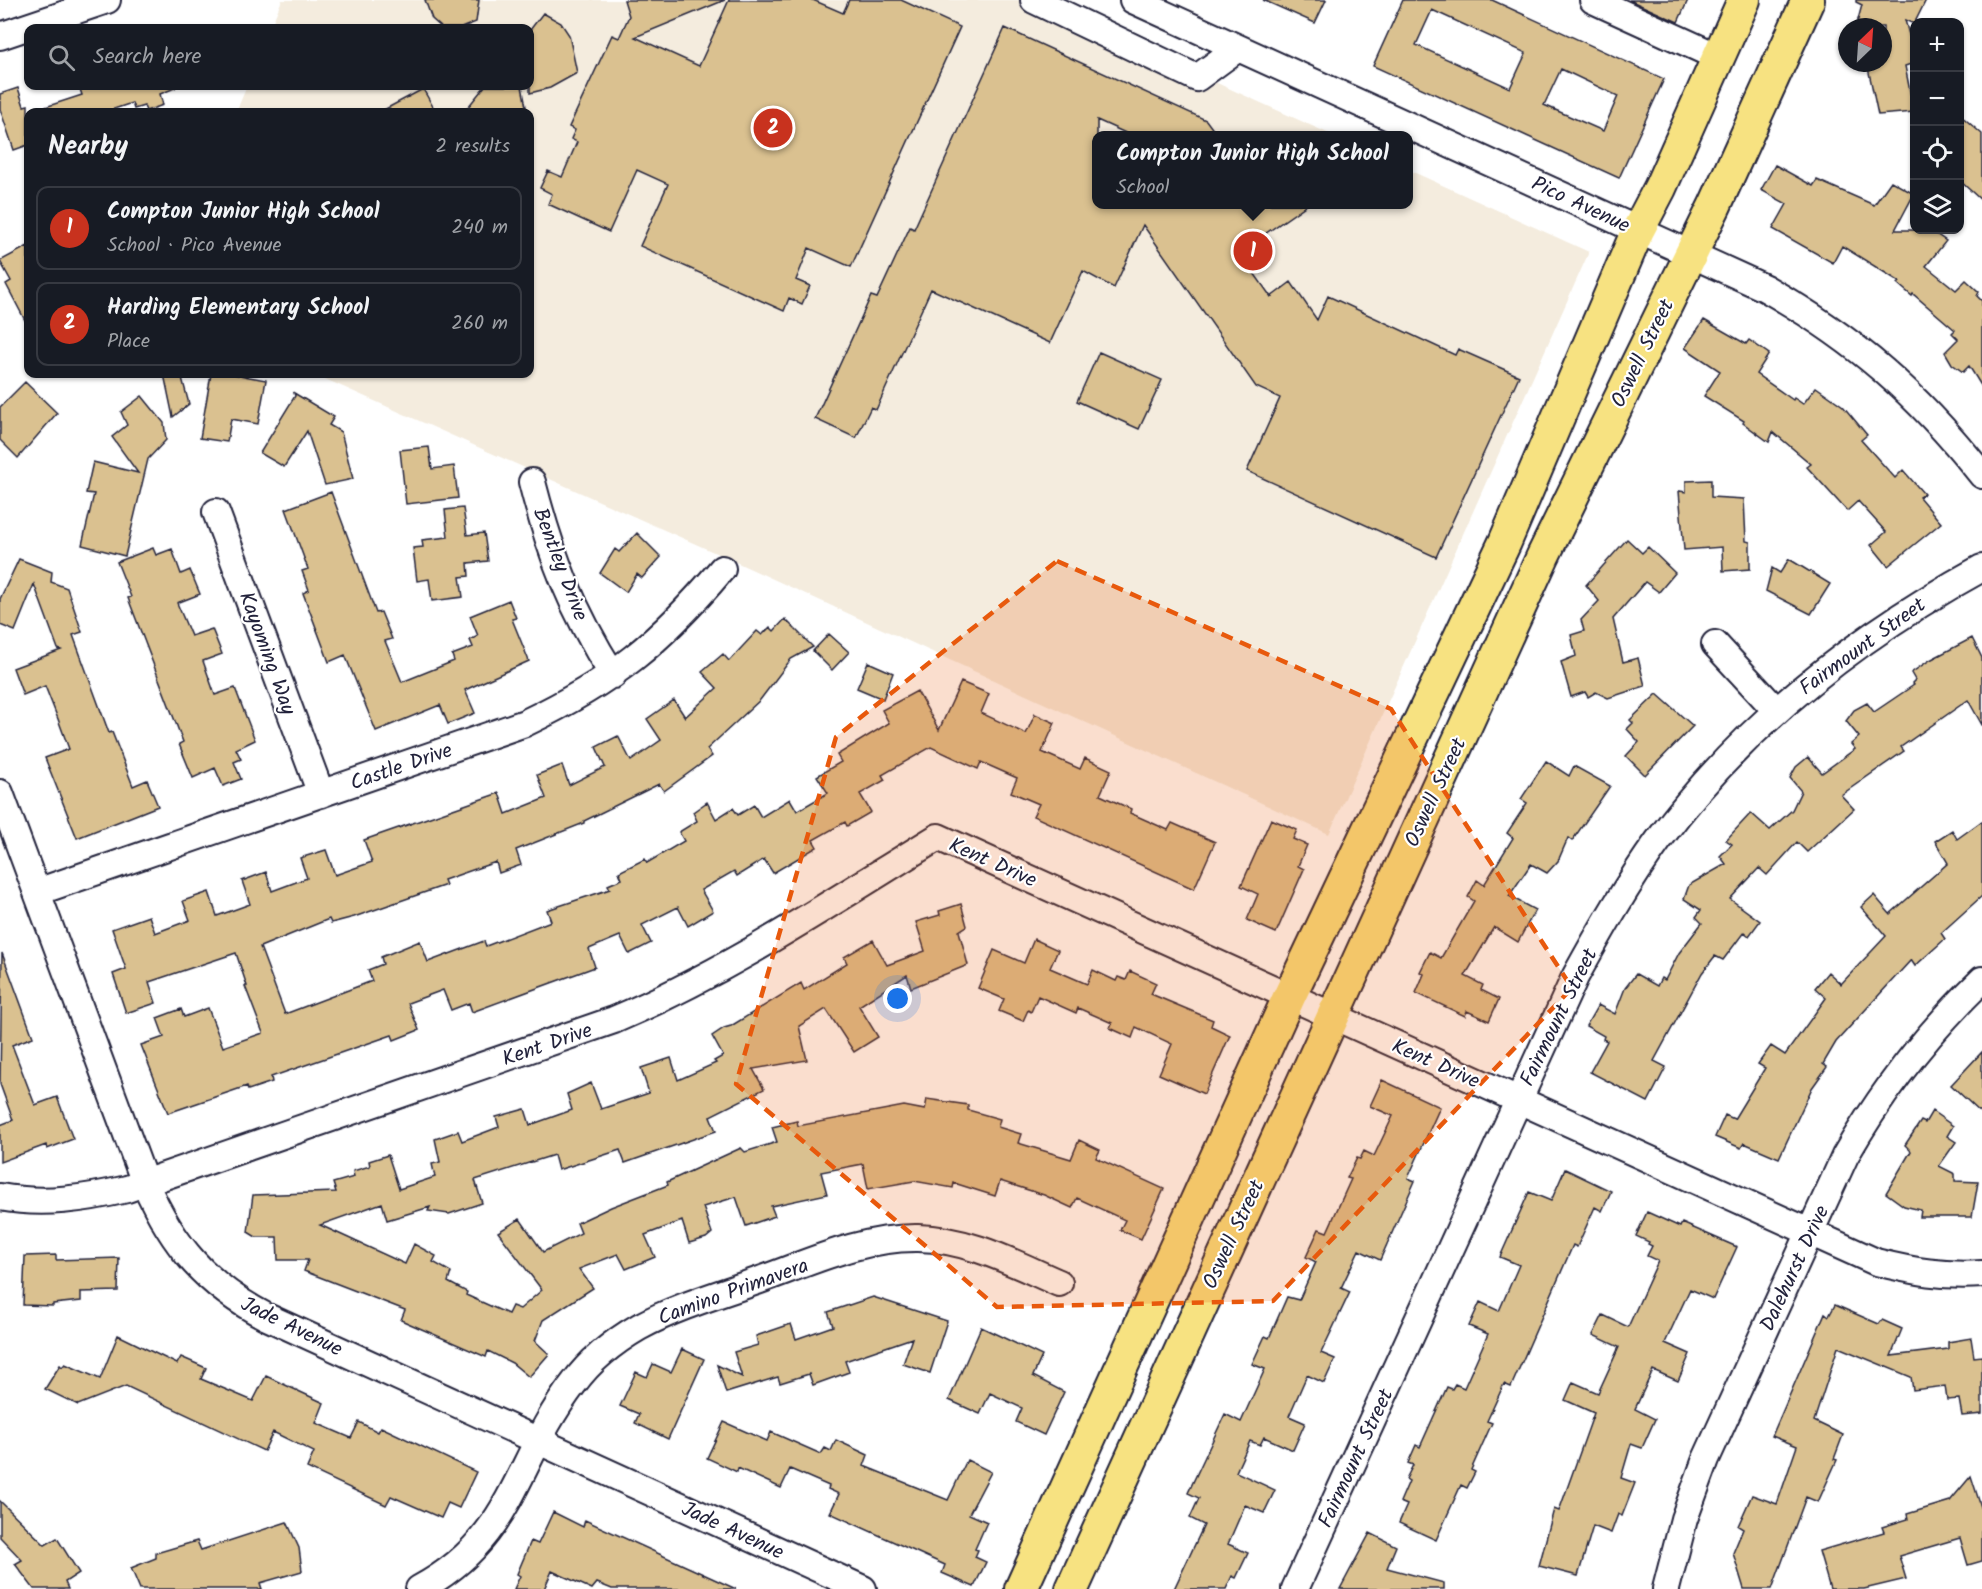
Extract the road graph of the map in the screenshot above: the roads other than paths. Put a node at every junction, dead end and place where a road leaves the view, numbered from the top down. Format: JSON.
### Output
{"nodes":[{"id":1,"x":107,"y":0,"type":"edge"},
{"id":2,"x":1034,"y":0,"type":"edge"},
{"id":3,"x":1133,"y":0,"type":"edge"},
{"id":4,"x":1593,"y":0,"type":"edge"},
{"id":5,"x":1744,"y":0,"type":"edge"},
{"id":6,"x":1808,"y":0,"type":"edge"},
{"id":7,"x":36,"y":24,"type":"edge"},
{"id":8,"x":24,"y":28,"type":"edge"},
{"id":9,"x":0,"y":36,"type":"edge"},
{"id":10,"x":1238,"y":48,"type":"junction"},
{"id":11,"x":1718,"y":57,"type":"junction"},
{"id":12,"x":1638,"y":230,"type":"junction"},
{"id":13,"x":1692,"y":252,"type":"junction"},
{"id":14,"x":1982,"y":475,"type":"edge"},
{"id":15,"x":532,"y":482,"type":"dead end"},
{"id":16,"x":216,"y":512,"type":"dead end"},
{"id":17,"x":722,"y":568,"type":"dead end"},
{"id":18,"x":1982,"y":568,"type":"edge"},
{"id":19,"x":1715,"y":644,"type":"dead end"},
{"id":20,"x":613,"y":675,"type":"junction"},
{"id":21,"x":1776,"y":711,"type":"junction"},
{"id":22,"x":0,"y":793,"type":"edge"},
{"id":23,"x":321,"y":794,"type":"junction"},
{"id":24,"x":37,"y":892,"type":"junction"},
{"id":25,"x":1982,"y":980,"type":"edge"},
{"id":26,"x":1289,"y":997,"type":"junction"},
{"id":27,"x":1333,"y":1016,"type":"junction"},
{"id":28,"x":1518,"y":1100,"type":"junction"},
{"id":29,"x":145,"y":1183,"type":"junction"},
{"id":30,"x":0,"y":1197,"type":"edge"},
{"id":31,"x":1810,"y":1233,"type":"junction"},
{"id":32,"x":1982,"y":1274,"type":"edge"},
{"id":33,"x":1059,"y":1283,"type":"dead end"},
{"id":34,"x":538,"y":1440,"type":"junction"},
{"id":35,"x":419,"y":1589,"type":"edge"},
{"id":36,"x":863,"y":1589,"type":"edge"},
{"id":37,"x":1021,"y":1589,"type":"edge"},
{"id":38,"x":1072,"y":1589,"type":"edge"},
{"id":39,"x":1295,"y":1589,"type":"edge"},
{"id":40,"x":1666,"y":1589,"type":"edge"}],
"edges":[{"from":1,"to":7,"type":"street"},
{"from":2,"to":10,"type":"street"},
{"from":3,"to":10,"type":"street","name":"Pico Avenue"},
{"from":4,"to":11,"type":"street"},
{"from":5,"to":11,"type":"main road","name":"Oswell Street"},
{"from":6,"to":13,"type":"main road","name":"Oswell Street"},
{"from":8,"to":9,"type":"street"},
{"from":10,"to":12,"type":"street","name":"Pico Avenue"},
{"from":11,"to":12,"type":"main road","name":"Oswell Street"},
{"from":12,"to":13,"type":"street","name":"Pico Avenue"},
{"from":12,"to":26,"type":"main road","name":"Oswell Street"},
{"from":13,"to":14,"type":"street","name":"Pico Avenue"},
{"from":13,"to":27,"type":"main road","name":"Oswell Street"},
{"from":15,"to":20,"type":"street","name":"Bentley Drive"},
{"from":16,"to":23,"type":"street","name":"Kayoming Way"},
{"from":17,"to":20,"type":"street","name":"Castle Drive"},
{"from":18,"to":21,"type":"street","name":"Fairmount Street"},
{"from":19,"to":21,"type":"street"},
{"from":20,"to":23,"type":"street","name":"Castle Drive"},
{"from":21,"to":28,"type":"street","name":"Fairmount Street"},
{"from":22,"to":24,"type":"street","name":"Jade Avenue"},
{"from":23,"to":24,"type":"street","name":"Castle Drive"},
{"from":24,"to":29,"type":"street","name":"Jade Avenue"},
{"from":25,"to":31,"type":"street","name":"Dalehurst Drive"},
{"from":26,"to":27,"type":"street","name":"Kent Drive"},
{"from":26,"to":29,"type":"street","name":"Kent Drive"},
{"from":26,"to":37,"type":"main road","name":"Oswell Street"},
{"from":27,"to":28,"type":"street","name":"Kent Drive"},
{"from":27,"to":38,"type":"main road","name":"Oswell Street"},
{"from":28,"to":31,"type":"street","name":"Kent Drive"},
{"from":28,"to":39,"type":"street","name":"Fairmount Street"},
{"from":29,"to":30,"type":"street","name":"Kent Drive"},
{"from":29,"to":34,"type":"street","name":"Jade Avenue"},
{"from":31,"to":32,"type":"street","name":"Kent Drive"},
{"from":31,"to":40,"type":"street","name":"Dalehurst Drive"},
{"from":33,"to":34,"type":"street","name":"Camino Primavera"},
{"from":34,"to":35,"type":"street","name":"Camino Primavera"},
{"from":34,"to":36,"type":"street","name":"Jade Avenue"}]}
